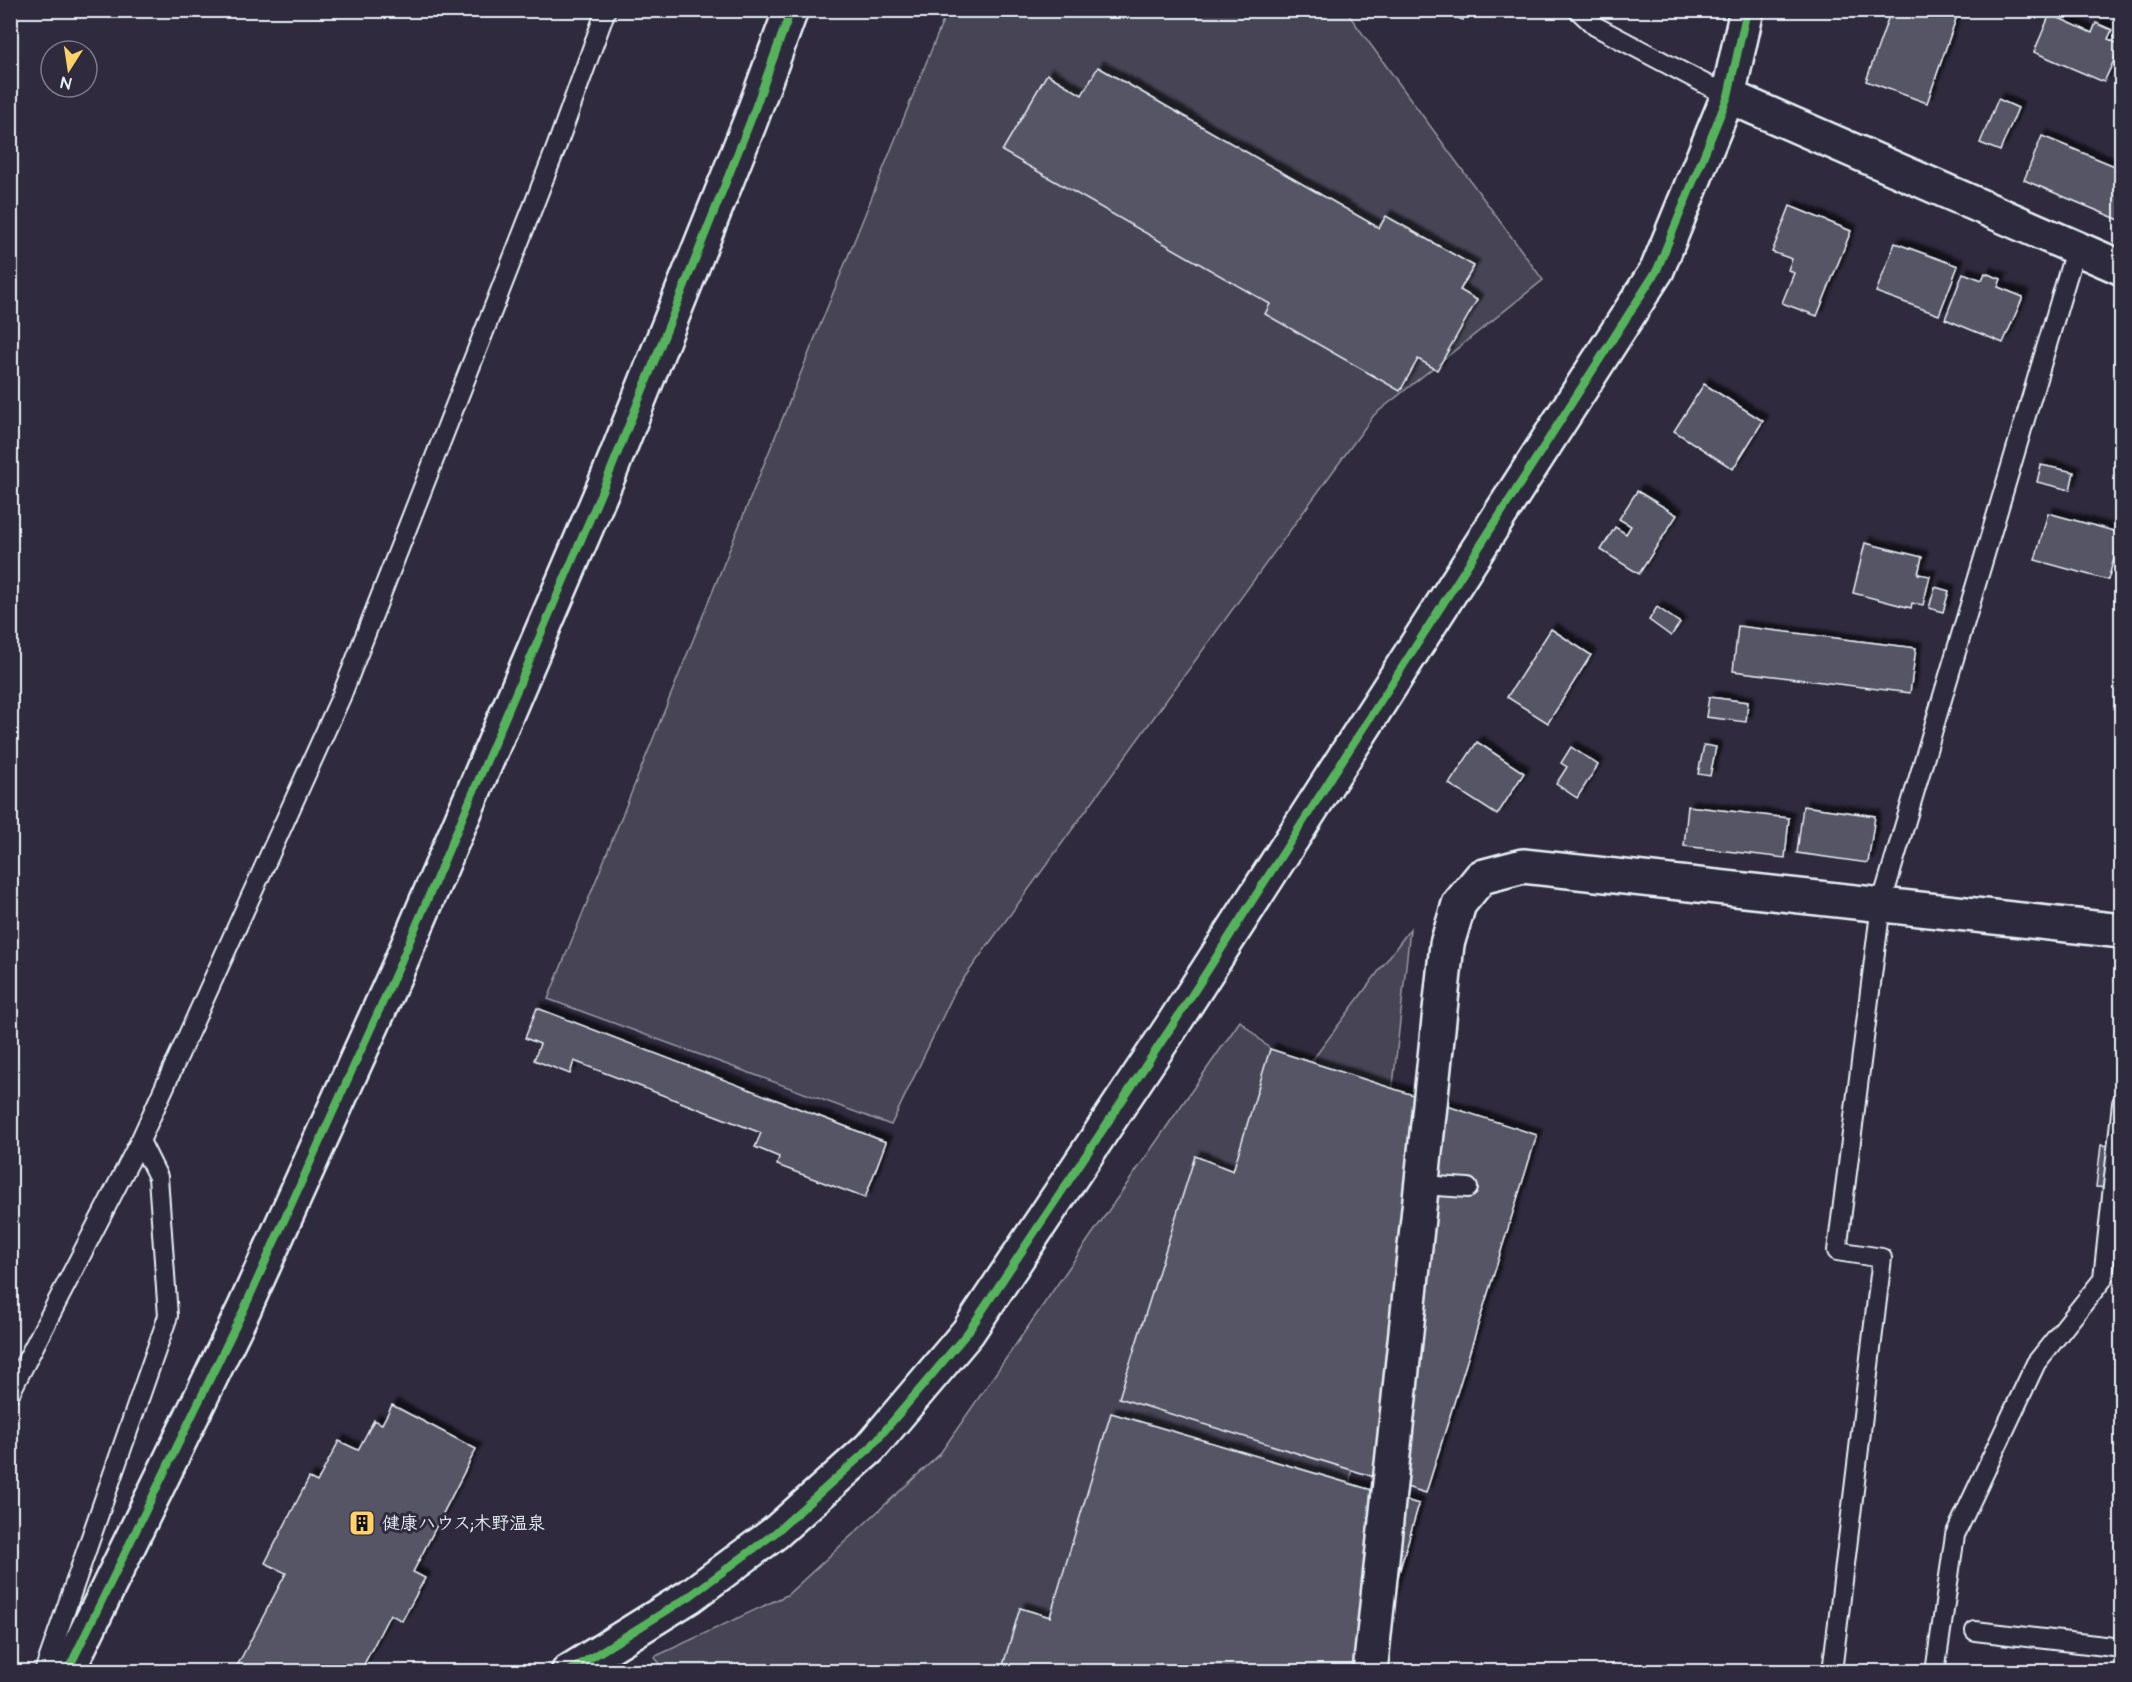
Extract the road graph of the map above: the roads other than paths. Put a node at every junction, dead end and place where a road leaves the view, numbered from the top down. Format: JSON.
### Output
{"nodes":[{"id":1,"x":606,"y":10,"type":"edge"},
{"id":2,"x":791,"y":10,"type":"edge"},
{"id":3,"x":1578,"y":10,"type":"edge"},
{"id":4,"x":1747,"y":10,"type":"edge"},
{"id":5,"x":1728,"y":96,"type":"junction"},
{"id":6,"x":2076,"y":248,"type":"junction"},
{"id":7,"x":2121,"y":267,"type":"edge"},
{"id":8,"x":1881,"y":905,"type":"junction"},
{"id":9,"x":2121,"y":932,"type":"edge"},
{"id":10,"x":2121,"y":1103,"type":"edge"},
{"id":11,"x":140,"y":1141,"type":"junction"},
{"id":12,"x":1421,"y":1185,"type":"junction"},
{"id":13,"x":1468,"y":1188,"type":"dead end"},
{"id":14,"x":10,"y":1393,"type":"edge"},
{"id":15,"x":1975,"y":1631,"type":"dead end"},
{"id":16,"x":2121,"y":1648,"type":"edge"},
{"id":17,"x":44,"y":1671,"type":"edge"},
{"id":18,"x":67,"y":1671,"type":"edge"},
{"id":19,"x":568,"y":1671,"type":"edge"},
{"id":20,"x":1370,"y":1671,"type":"edge"},
{"id":21,"x":1832,"y":1671,"type":"edge"},
{"id":22,"x":1935,"y":1671,"type":"edge"}],
"edges":[{"from":1,"to":11,"type":"lane"},
{"from":2,"to":18,"type":"street"},
{"from":3,"to":5,"type":"lane"},
{"from":4,"to":5,"type":"street"},
{"from":5,"to":6,"type":"street"},
{"from":5,"to":19,"type":"street"},
{"from":6,"to":7,"type":"street"},
{"from":6,"to":8,"type":"lane"},
{"from":8,"to":9,"type":"street"},
{"from":8,"to":12,"type":"street"},
{"from":8,"to":21,"type":"lane"},
{"from":10,"to":22,"type":"lane"},
{"from":11,"to":14,"type":"lane"},
{"from":11,"to":17,"type":"lane"},
{"from":12,"to":13,"type":"lane"},
{"from":12,"to":20,"type":"street"},
{"from":15,"to":16,"type":"lane"}]}
